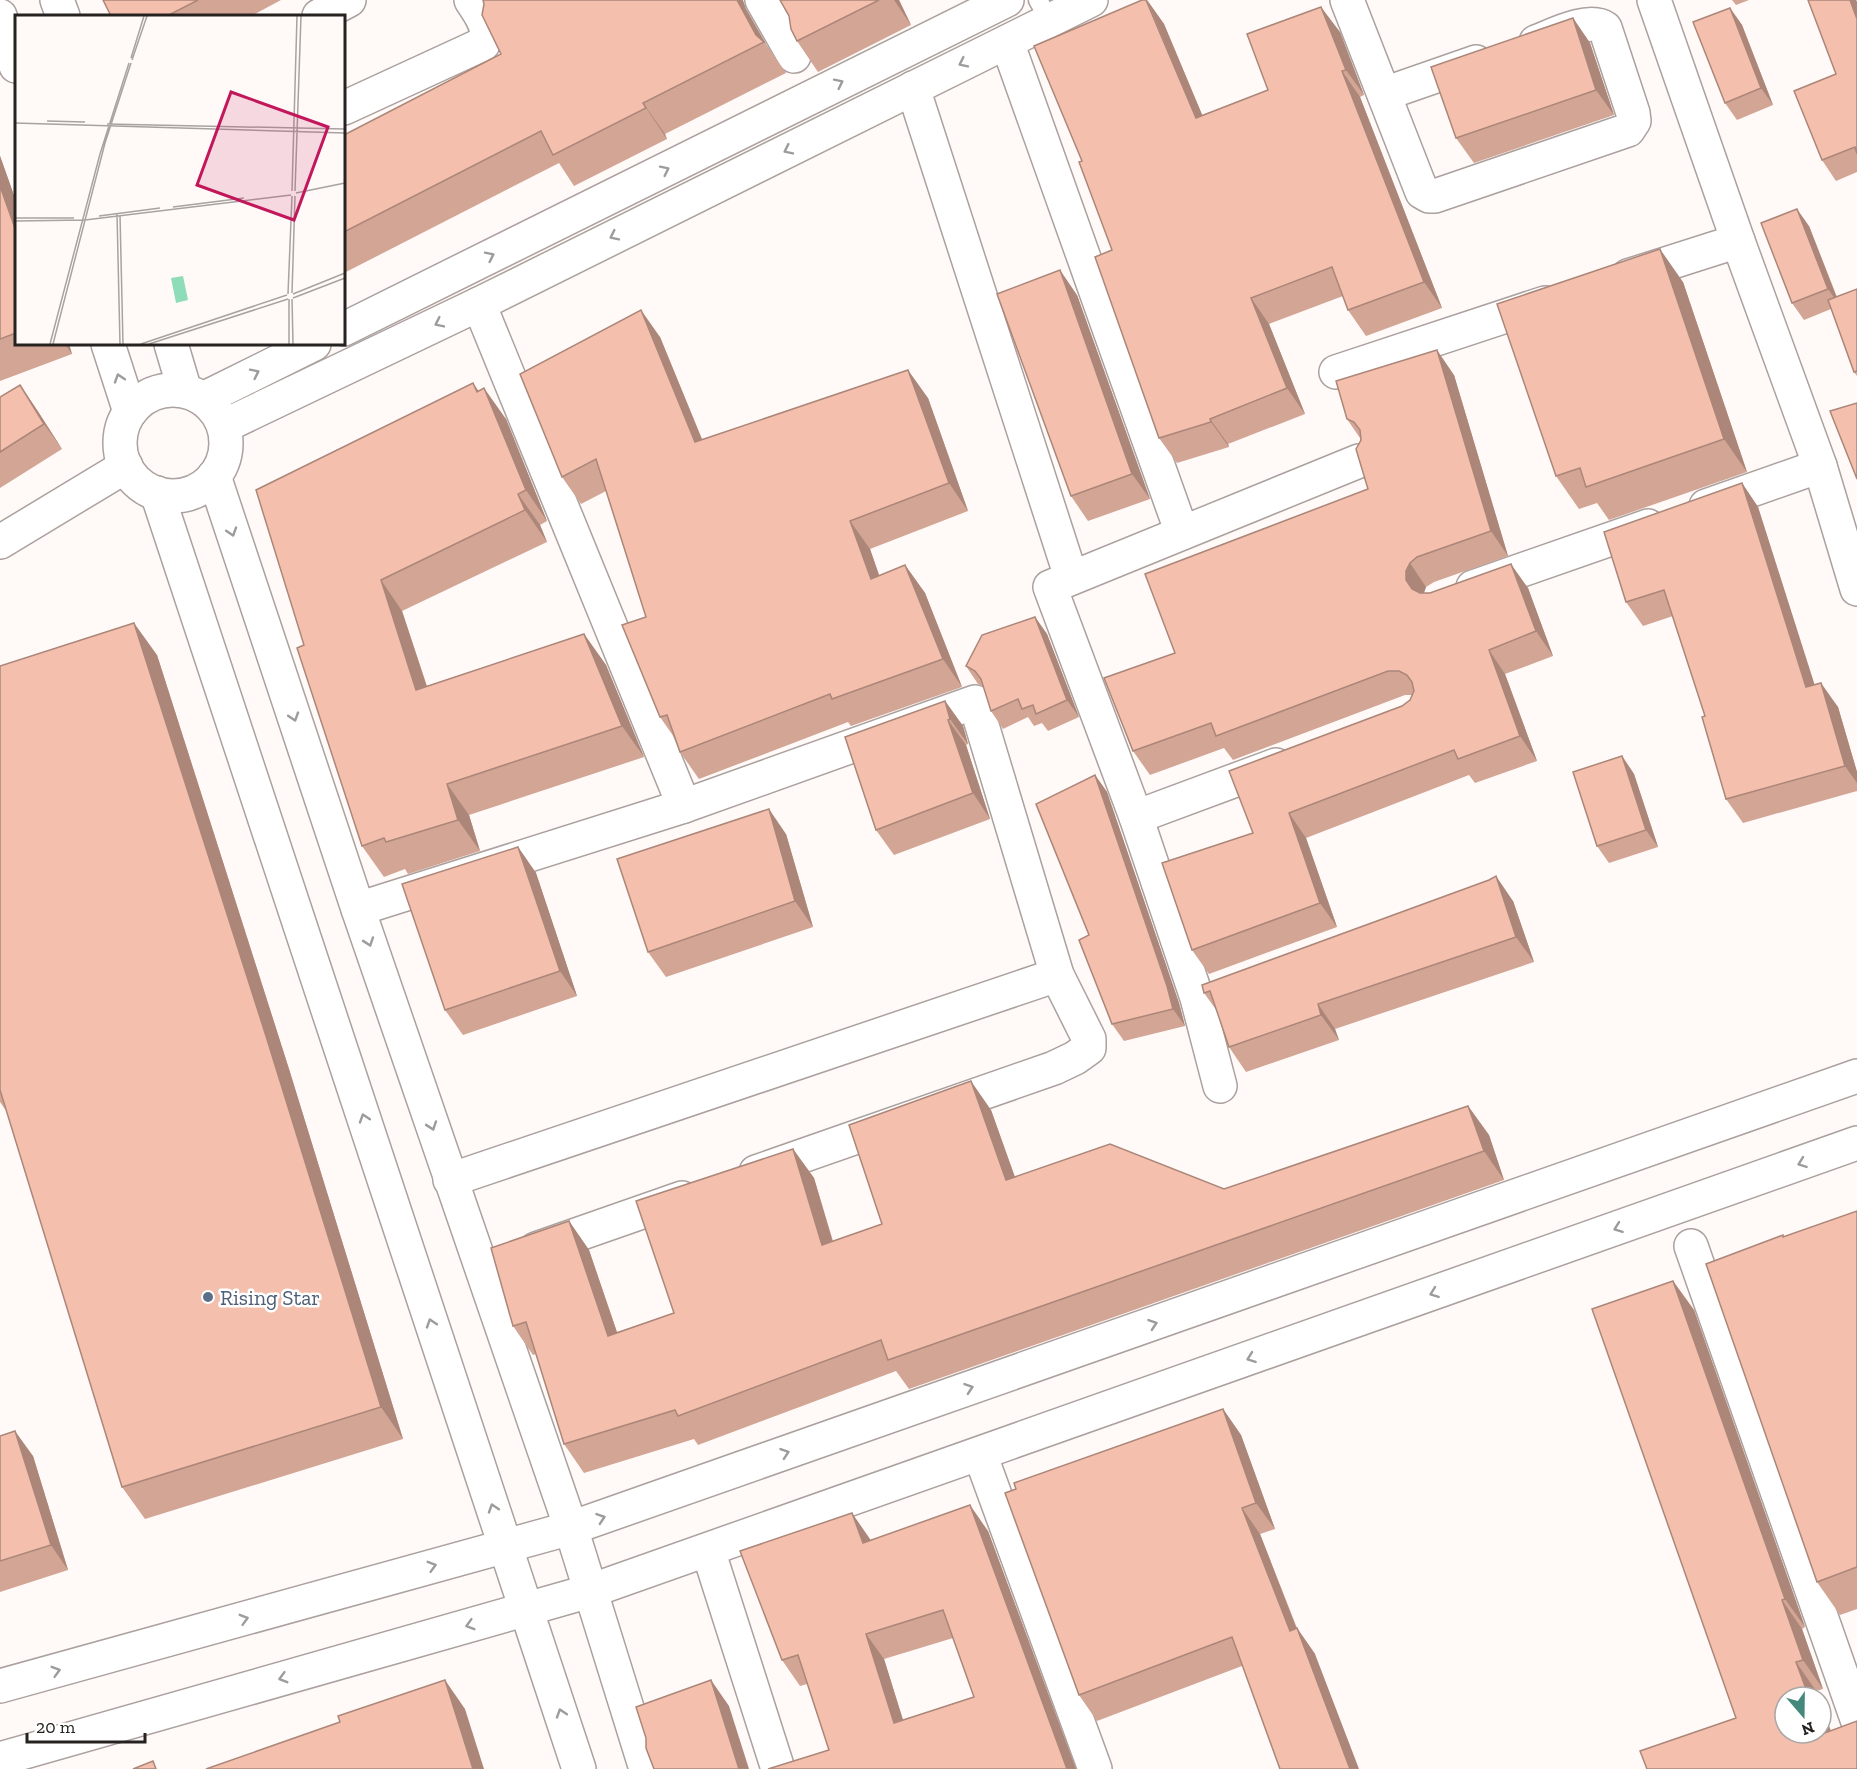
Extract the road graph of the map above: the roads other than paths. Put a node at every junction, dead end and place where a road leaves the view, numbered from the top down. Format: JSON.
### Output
{"nodes":[{"id":1,"x":57,"y":0,"type":"edge"},
{"id":2,"x":349,"y":0,"type":"edge"},
{"id":3,"x":471,"y":0,"type":"edge"},
{"id":4,"x":762,"y":0,"type":"edge"},
{"id":5,"x":1007,"y":0,"type":"edge"},
{"id":6,"x":1091,"y":0,"type":"edge"},
{"id":7,"x":1347,"y":0,"type":"edge"},
{"id":8,"x":1654,"y":0,"type":"edge"},
{"id":9,"x":1044,"y":11,"type":"edge"},
{"id":10,"x":63,"y":15,"type":"edge"},
{"id":11,"x":321,"y":15,"type":"edge"},
{"id":12,"x":1007,"y":42,"type":"junction"},
{"id":13,"x":794,"y":56,"type":"edge"},
{"id":14,"x":913,"y":88,"type":"junction"},
{"id":15,"x":1384,"y":94,"type":"junction"},
{"id":16,"x":345,"y":108,"type":"edge"},
{"id":17,"x":1738,"y":241,"type":"junction"},
{"id":18,"x":1604,"y":284,"type":"edge"},
{"id":19,"x":1570,"y":295,"type":"edge"},
{"id":20,"x":478,"y":304,"type":"junction"},
{"id":21,"x":345,"y":329,"type":"edge"},
{"id":22,"x":108,"y":345,"type":"edge"},
{"id":23,"x":171,"y":345,"type":"edge"},
{"id":24,"x":312,"y":345,"type":"edge"},
{"id":25,"x":1336,"y":372,"type":"dead end"},
{"id":26,"x":194,"y":395,"type":"junction"},
{"id":27,"x":130,"y":412,"type":"junction"},
{"id":28,"x":224,"y":426,"type":"junction"},
{"id":29,"x":1359,"y":461,"type":"edge"},
{"id":30,"x":126,"y":466,"type":"junction"},
{"id":31,"x":1820,"y":466,"type":"junction"},
{"id":32,"x":214,"y":476,"type":"junction"},
{"id":33,"x":156,"y":493,"type":"junction"},
{"id":34,"x":1182,"y":533,"type":"junction"},
{"id":35,"x":0,"y":542,"type":"edge"},
{"id":36,"x":1071,"y":577,"type":"junction"},
{"id":37,"x":1857,"y":589,"type":"edge"},
{"id":38,"x":1441,"y":598,"type":"edge"},
{"id":39,"x":1302,"y":755,"type":"edge"},
{"id":40,"x":684,"y":806,"type":"junction"},
{"id":41,"x":1136,"y":817,"type":"junction"},
{"id":42,"x":358,"y":909,"type":"junction"},
{"id":43,"x":1057,"y":975,"type":"junction"},
{"id":44,"x":1857,"y":1076,"type":"edge"},
{"id":45,"x":1220,"y":1086,"type":"dead end"},
{"id":46,"x":1857,"y":1143,"type":"edge"},
{"id":47,"x":450,"y":1180,"type":"junction"},
{"id":48,"x":1691,"y":1246,"type":"dead end"},
{"id":49,"x":483,"y":1267,"type":"junction"},
{"id":50,"x":980,"y":1454,"type":"junction"},
{"id":51,"x":571,"y":1528,"type":"junction"},
{"id":52,"x":505,"y":1546,"type":"junction"},
{"id":53,"x":708,"y":1550,"type":"junction"},
{"id":54,"x":590,"y":1592,"type":"junction"},
{"id":55,"x":527,"y":1609,"type":"junction"},
{"id":56,"x":1848,"y":1663,"type":"edge"},
{"id":57,"x":0,"y":1686,"type":"edge"},
{"id":58,"x":1857,"y":1719,"type":"edge"},
{"id":59,"x":17,"y":1760,"type":"edge"},
{"id":60,"x":579,"y":1769,"type":"edge"},
{"id":61,"x":646,"y":1769,"type":"edge"},
{"id":62,"x":778,"y":1769,"type":"edge"},
{"id":63,"x":1095,"y":1769,"type":"edge"}],
"edges":[{"from":1,"to":10,"type":"street"},
{"from":2,"to":11,"type":"street"},
{"from":3,"to":16,"type":"street"},
{"from":4,"to":13,"type":"street"},
{"from":21,"to":5,"type":"street","one_way":true},
{"from":6,"to":9,"type":"street"},
{"from":7,"to":15,"type":"street"},
{"from":8,"to":17,"type":"street"},
{"from":9,"to":12,"type":"street"},
{"from":12,"to":14,"type":"street","one_way":true},
{"from":12,"to":34,"type":"street"},
{"from":14,"to":20,"type":"street","one_way":true},
{"from":14,"to":36,"type":"street"},
{"from":15,"to":15,"type":"street"},
{"from":17,"to":18,"type":"street"},
{"from":17,"to":31,"type":"street"},
{"from":19,"to":25,"type":"street"},
{"from":20,"to":28,"type":"street","one_way":true},
{"from":20,"to":40,"type":"street"},
{"from":27,"to":22,"type":"street","one_way":true},
{"from":23,"to":26,"type":"street"},
{"from":26,"to":24,"type":"street","one_way":true},
{"from":26,"to":27,"type":"street"},
{"from":26,"to":28,"type":"street"},
{"from":27,"to":30,"type":"street"},
{"from":28,"to":32,"type":"street"},
{"from":29,"to":34,"type":"street"},
{"from":30,"to":33,"type":"street"},
{"from":30,"to":35,"type":"street"},
{"from":31,"to":37,"type":"street"},
{"from":31,"to":38,"type":"street"},
{"from":32,"to":33,"type":"street"},
{"from":32,"to":42,"type":"street","one_way":true},
{"from":52,"to":33,"type":"street","one_way":true},
{"from":34,"to":36,"type":"street"},
{"from":36,"to":41,"type":"street"},
{"from":39,"to":41,"type":"street"},
{"from":40,"to":42,"type":"street"},
{"from":40,"to":43,"type":"street"},
{"from":41,"to":45,"type":"street"},
{"from":42,"to":47,"type":"street","one_way":true},
{"from":43,"to":47,"type":"street"},
{"from":43,"to":49,"type":"street"},
{"from":51,"to":44,"type":"street","one_way":true},
{"from":46,"to":50,"type":"street","one_way":true},
{"from":47,"to":49,"type":"street"},
{"from":48,"to":56,"type":"street"},
{"from":49,"to":51,"type":"street"},
{"from":50,"to":53,"type":"street"},
{"from":50,"to":63,"type":"street"},
{"from":51,"to":52,"type":"street"},
{"from":51,"to":54,"type":"street"},
{"from":52,"to":55,"type":"street"},
{"from":57,"to":52,"type":"street","one_way":true},
{"from":53,"to":54,"type":"street"},
{"from":53,"to":62,"type":"street"},
{"from":54,"to":55,"type":"street"},
{"from":54,"to":61,"type":"street"},
{"from":55,"to":59,"type":"street","one_way":true},
{"from":60,"to":55,"type":"street","one_way":true},
{"from":56,"to":58,"type":"street"}]}
